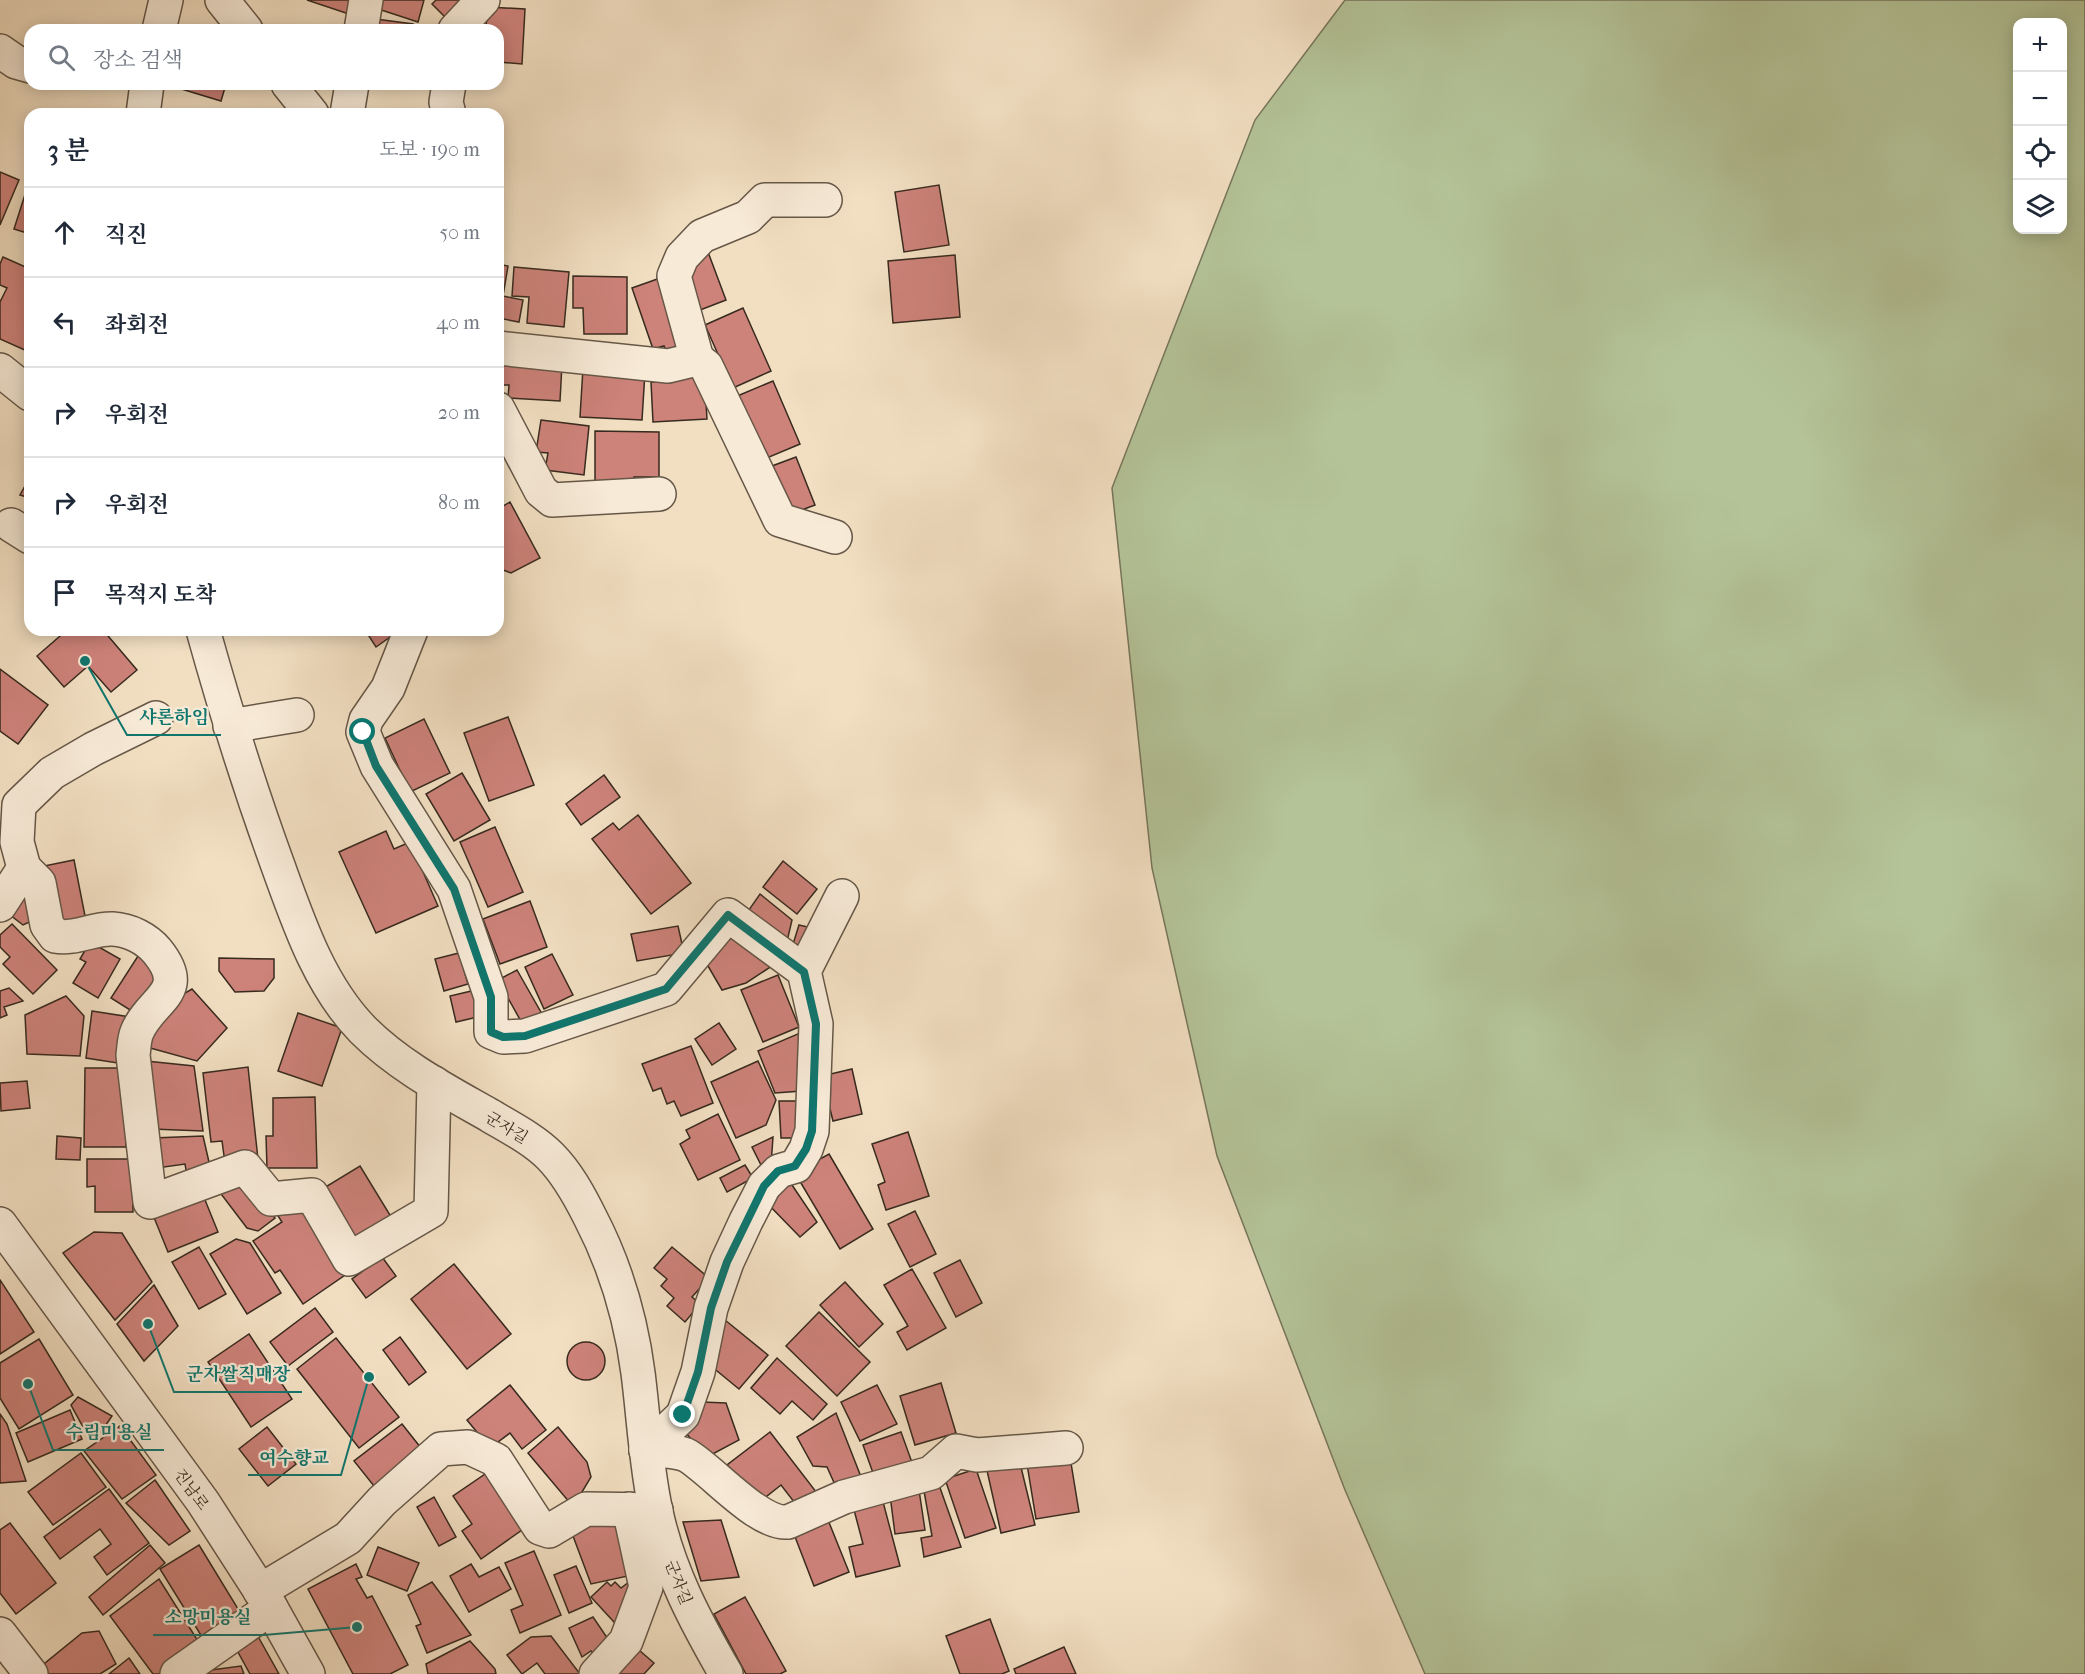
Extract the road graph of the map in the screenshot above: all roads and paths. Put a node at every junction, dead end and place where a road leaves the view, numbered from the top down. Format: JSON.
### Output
{"nodes":[{"id":1,"x":166,"y":0,"type":"edge"},
{"id":2,"x":222,"y":0,"type":"edge"},
{"id":3,"x":366,"y":0,"type":"edge"},
{"id":4,"x":483,"y":0,"type":"edge"},
{"id":5,"x":160,"y":24,"type":"edge"},
{"id":6,"x":241,"y":24,"type":"edge"},
{"id":7,"x":362,"y":24,"type":"edge"},
{"id":8,"x":461,"y":24,"type":"edge"},
{"id":9,"x":0,"y":51,"type":"edge"},
{"id":10,"x":24,"y":64,"type":"edge"},
{"id":11,"x":146,"y":90,"type":"edge"},
{"id":12,"x":293,"y":90,"type":"edge"},
{"id":13,"x":351,"y":90,"type":"edge"},
{"id":14,"x":448,"y":90,"type":"edge"},
{"id":15,"x":144,"y":108,"type":"edge"},
{"id":16,"x":307,"y":108,"type":"edge"},
{"id":17,"x":348,"y":108,"type":"edge"},
{"id":18,"x":447,"y":108,"type":"edge"},
{"id":19,"x":825,"y":200,"type":"dead end"},
{"id":20,"x":504,"y":349,"type":"edge"},
{"id":21,"x":697,"y":359,"type":"junction"},
{"id":22,"x":0,"y":370,"type":"edge"},
{"id":23,"x":24,"y":389,"type":"edge"},
{"id":24,"x":504,"y":420,"type":"edge"},
{"id":25,"x":659,"y":494,"type":"dead end"},
{"id":26,"x":835,"y":537,"type":"dead end"},
{"id":27,"x":205,"y":636,"type":"edge"},
{"id":28,"x":409,"y":636,"type":"edge"},
{"id":29,"x":297,"y":715,"type":"dead end"},
{"id":30,"x":156,"y":718,"type":"dead end"},
{"id":31,"x":230,"y":726,"type":"junction"},
{"id":32,"x":24,"y":868,"type":"junction"},
{"id":33,"x":842,"y":896,"type":"dead end"},
{"id":34,"x":0,"y":905,"type":"edge"},
{"id":35,"x":804,"y":972,"type":"junction"},
{"id":36,"x":434,"y":1083,"type":"junction"},
{"id":37,"x":0,"y":1224,"type":"edge"},
{"id":38,"x":1066,"y":1448,"type":"dead end"},
{"id":39,"x":646,"y":1450,"type":"junction"},
{"id":40,"x":642,"y":1510,"type":"junction"},
{"id":41,"x":266,"y":1599,"type":"junction"},
{"id":42,"x":0,"y":1634,"type":"edge"},
{"id":43,"x":32,"y":1674,"type":"edge"},
{"id":44,"x":177,"y":1674,"type":"edge"},
{"id":45,"x":308,"y":1674,"type":"edge"},
{"id":46,"x":596,"y":1674,"type":"edge"},
{"id":47,"x":726,"y":1674,"type":"edge"}],
"edges":[{"from":1,"to":5,"type":"street"},
{"from":2,"to":6,"type":"street"},
{"from":3,"to":7,"type":"street"},
{"from":4,"to":8,"type":"street"},
{"from":9,"to":10,"type":"street"},
{"from":11,"to":15,"type":"street"},
{"from":12,"to":16,"type":"street"},
{"from":13,"to":17,"type":"street"},
{"from":14,"to":18,"type":"street"},
{"from":19,"to":21,"type":"street"},
{"from":20,"to":21,"type":"street"},
{"from":21,"to":26,"type":"street"},
{"from":22,"to":23,"type":"street"},
{"from":24,"to":25,"type":"street"},
{"from":27,"to":31,"type":"street","name":"군자길"},
{"from":28,"to":35,"type":"street"},
{"from":29,"to":31,"type":"street"},
{"from":30,"to":32,"type":"street"},
{"from":31,"to":36,"type":"street","name":"군자길"},
{"from":32,"to":34,"type":"street"},
{"from":32,"to":36,"type":"street"},
{"from":33,"to":35,"type":"street"},
{"from":35,"to":39,"type":"street"},
{"from":36,"to":39,"type":"street","name":"군자길"},
{"from":37,"to":41,"type":"street","name":"진남로"},
{"from":38,"to":39,"type":"street"},
{"from":39,"to":40,"type":"street","name":"군자길"},
{"from":40,"to":41,"type":"street"},
{"from":40,"to":46,"type":"street"},
{"from":40,"to":47,"type":"street","name":"군자길"},
{"from":41,"to":44,"type":"street"},
{"from":41,"to":45,"type":"street","name":"진남로"},
{"from":42,"to":43,"type":"street"}]}
